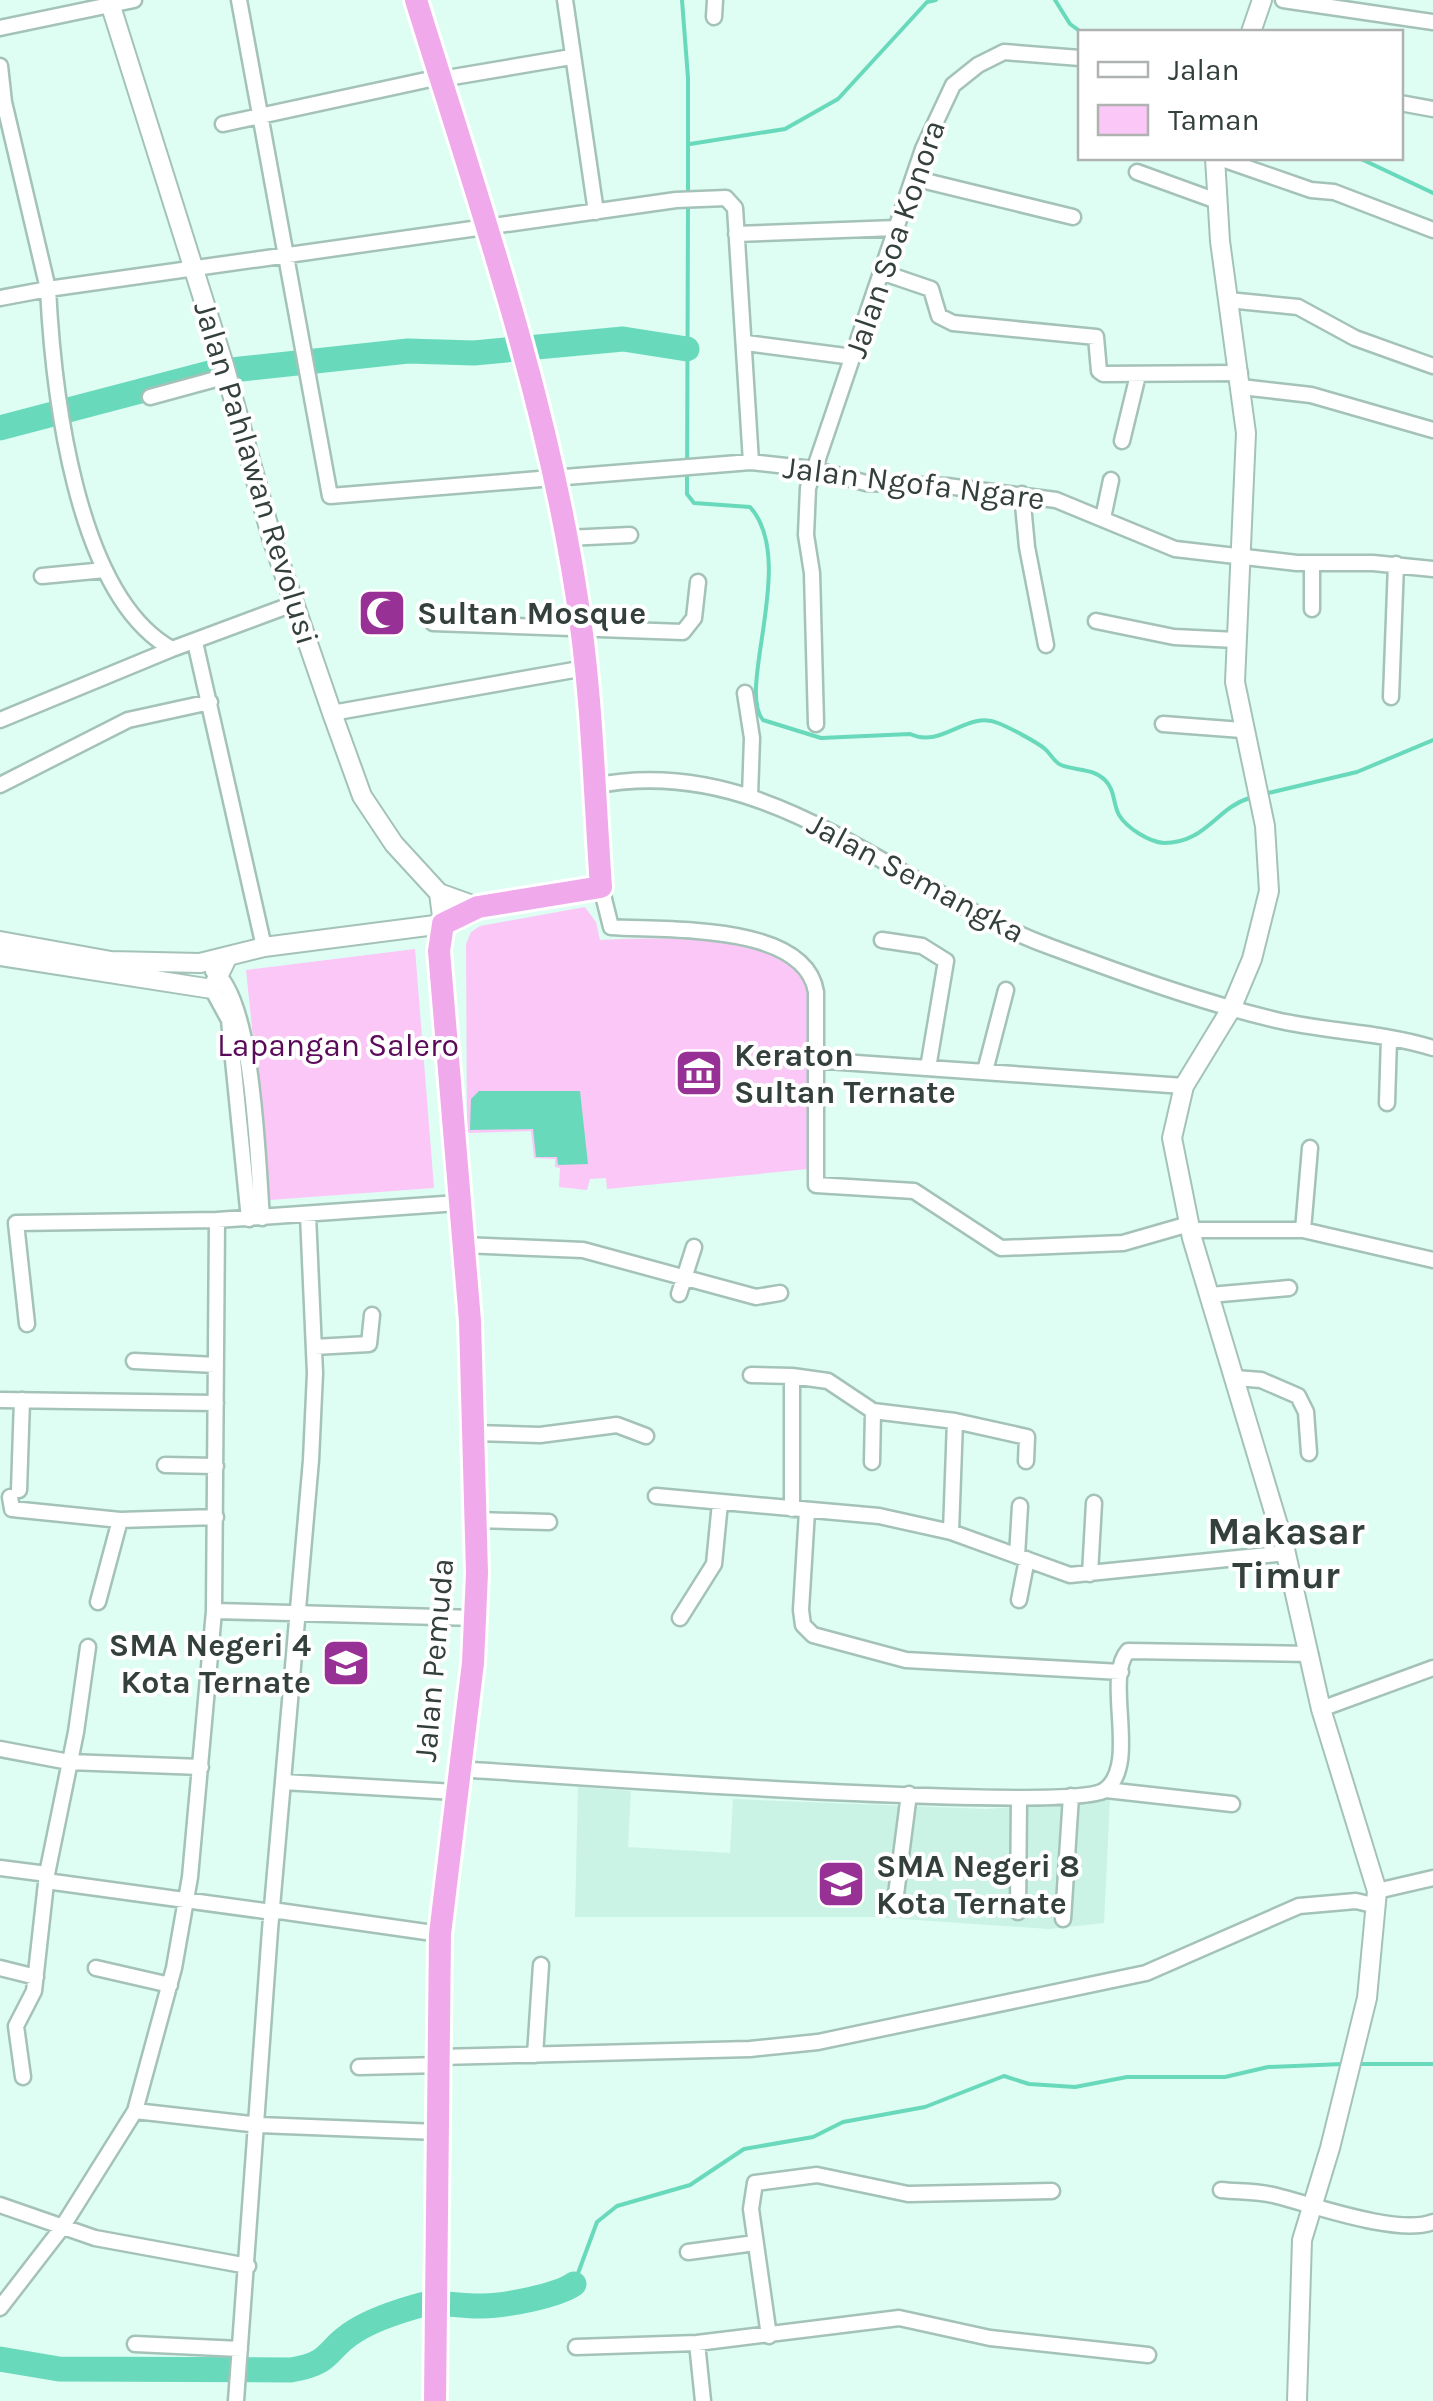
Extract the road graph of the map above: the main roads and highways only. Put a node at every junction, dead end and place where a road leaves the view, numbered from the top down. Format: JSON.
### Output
{"nodes":[{"id":1,"x":416,"y":0,"type":"edge"},
{"id":2,"x":435,"y":2401,"type":"edge"}],
"edges":[{"from":1,"to":2,"type":"highway","name":"Jalan Pemuda"}]}
